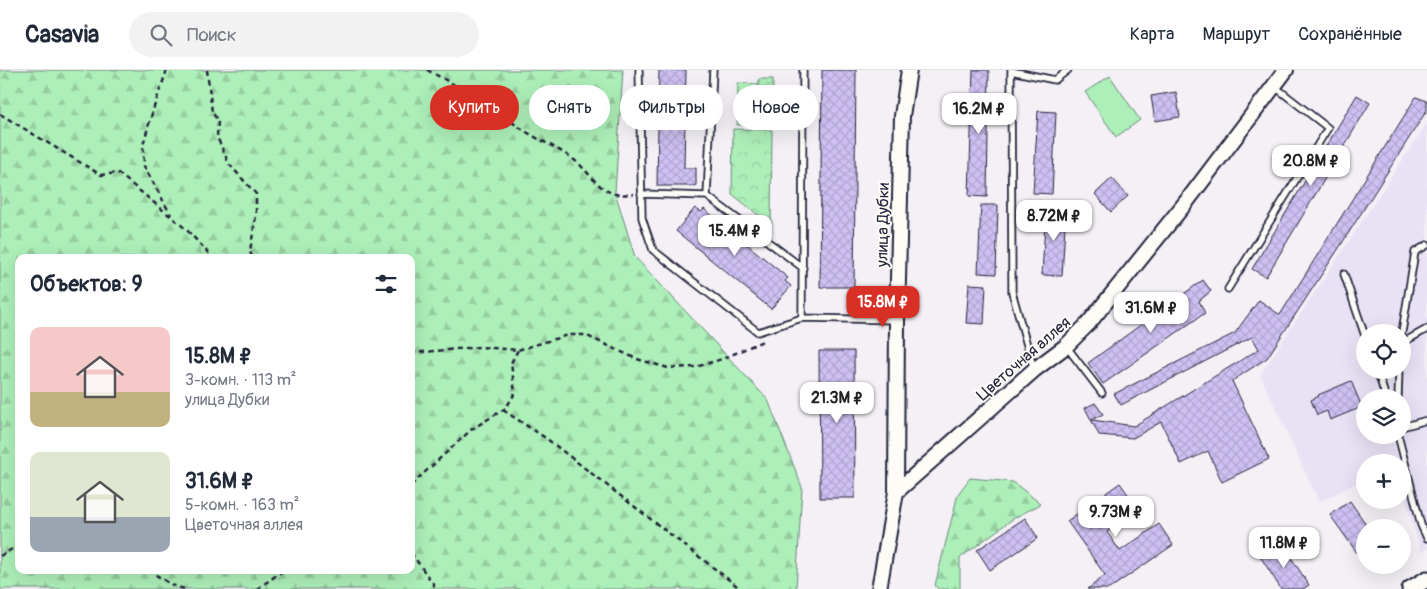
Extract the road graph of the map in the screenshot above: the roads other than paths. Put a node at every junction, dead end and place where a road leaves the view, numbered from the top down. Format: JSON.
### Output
{"nodes":[{"id":1,"x":640,"y":70,"type":"edge"},
{"id":2,"x":713,"y":70,"type":"edge"},
{"id":3,"x":803,"y":70,"type":"edge"},
{"id":4,"x":909,"y":70,"type":"edge"},
{"id":5,"x":1068,"y":70,"type":"edge"},
{"id":6,"x":1286,"y":70,"type":"edge"},
{"id":7,"x":1011,"y":71,"type":"edge"},
{"id":8,"x":1274,"y":86,"type":"junction"},
{"id":9,"x":641,"y":194,"type":"junction"},
{"id":10,"x":707,"y":196,"type":"junction"},
{"id":11,"x":1427,"y":245,"type":"edge"},
{"id":12,"x":803,"y":268,"type":"junction"},
{"id":13,"x":1344,"y":274,"type":"dead end"},
{"id":14,"x":1228,"y":289,"type":"dead end"},
{"id":15,"x":802,"y":318,"type":"junction"},
{"id":16,"x":897,"y":320,"type":"junction"},
{"id":17,"x":1361,"y":324,"type":"edge"},
{"id":18,"x":1403,"y":324,"type":"edge"},
{"id":19,"x":1427,"y":329,"type":"edge"},
{"id":20,"x":1411,"y":338,"type":"edge"},
{"id":21,"x":1066,"y":346,"type":"junction"},
{"id":22,"x":1034,"y":370,"type":"junction"},
{"id":23,"x":1102,"y":393,"type":"dead end"},
{"id":24,"x":1427,"y":420,"type":"edge"},
{"id":25,"x":1411,"y":424,"type":"edge"},
{"id":26,"x":1400,"y":444,"type":"edge"},
{"id":27,"x":896,"y":492,"type":"junction"},
{"id":28,"x":1427,"y":538,"type":"edge"},
{"id":29,"x":1427,"y":578,"type":"edge"},
{"id":30,"x":879,"y":589,"type":"edge"},
{"id":31,"x":1410,"y":589,"type":"edge"}],
"edges":[{"from":1,"to":9,"type":"lane"},
{"from":2,"to":10,"type":"lane"},
{"from":3,"to":12,"type":"lane"},
{"from":4,"to":16,"type":"street","name":"улица Дубки"},
{"from":5,"to":7,"type":"lane"},
{"from":6,"to":8,"type":"street","name":"Цветочная аллея"},
{"from":7,"to":22,"type":"lane"},
{"from":8,"to":14,"type":"lane"},
{"from":8,"to":21,"type":"street","name":"Цветочная аллея"},
{"from":9,"to":10,"type":"lane"},
{"from":9,"to":15,"type":"lane"},
{"from":10,"to":12,"type":"lane"},
{"from":11,"to":18,"type":"lane"},
{"from":12,"to":15,"type":"lane"},
{"from":13,"to":17,"type":"lane"},
{"from":15,"to":16,"type":"lane"},
{"from":16,"to":27,"type":"street","name":"улица Дубки"},
{"from":19,"to":20,"type":"lane"},
{"from":21,"to":22,"type":"street","name":"Цветочная аллея"},
{"from":21,"to":23,"type":"lane"},
{"from":22,"to":27,"type":"street","name":"Цветочная аллея"},
{"from":24,"to":25,"type":"lane"},
{"from":26,"to":28,"type":"lane"},
{"from":27,"to":30,"type":"street","name":"улица Дубки"},
{"from":29,"to":31,"type":"main road"}]}
